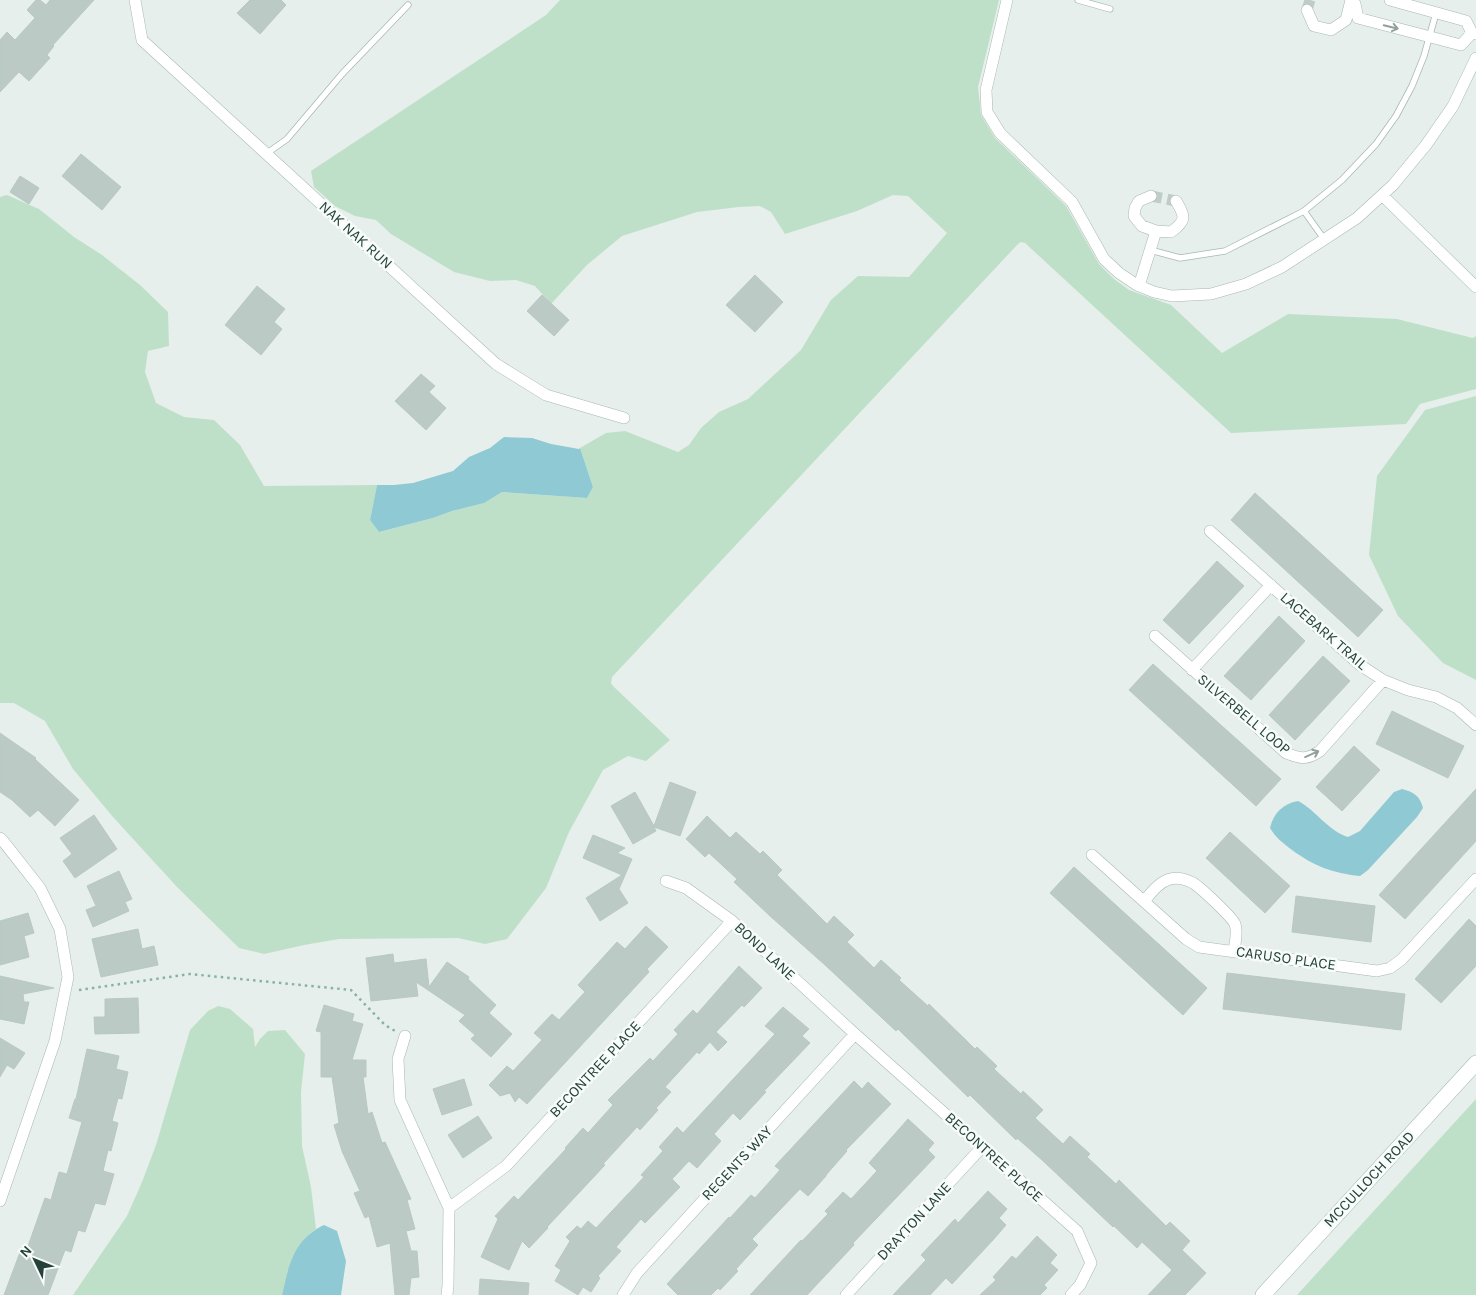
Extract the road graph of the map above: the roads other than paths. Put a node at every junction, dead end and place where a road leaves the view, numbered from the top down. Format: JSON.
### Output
{"nodes":[{"id":1,"x":135,"y":0,"type":"edge"},
{"id":2,"x":1007,"y":0,"type":"edge"},
{"id":3,"x":1078,"y":0,"type":"edge"},
{"id":4,"x":1390,"y":0,"type":"edge"},
{"id":5,"x":1354,"y":2,"type":"edge"},
{"id":6,"x":408,"y":5,"type":"dead end"},
{"id":7,"x":1110,"y":9,"type":"dead end"},
{"id":8,"x":1307,"y":10,"type":"dead end"},
{"id":9,"x":1436,"y":12,"type":"junction"},
{"id":10,"x":1474,"y":33,"type":"edge"},
{"id":11,"x":1429,"y":37,"type":"junction"},
{"id":12,"x":1476,"y":58,"type":"edge"},
{"id":13,"x":266,"y":154,"type":"junction"},
{"id":14,"x":1382,"y":195,"type":"junction"},
{"id":15,"x":1151,"y":196,"type":"dead end"},
{"id":16,"x":1176,"y":201,"type":"dead end"},
{"id":17,"x":1304,"y":211,"type":"junction"},
{"id":18,"x":1156,"y":231,"type":"junction"},
{"id":19,"x":1324,"y":239,"type":"junction"},
{"id":20,"x":1150,"y":250,"type":"junction"},
{"id":21,"x":1139,"y":286,"type":"junction"},
{"id":22,"x":1476,"y":287,"type":"edge"},
{"id":23,"x":624,"y":418,"type":"dead end"},
{"id":24,"x":1210,"y":531,"type":"dead end"},
{"id":25,"x":1271,"y":585,"type":"junction"},
{"id":26,"x":1155,"y":636,"type":"dead end"},
{"id":27,"x":1192,"y":670,"type":"junction"},
{"id":28,"x":1383,"y":680,"type":"junction"},
{"id":29,"x":1476,"y":725,"type":"edge"},
{"id":30,"x":0,"y":838,"type":"edge"},
{"id":31,"x":1092,"y":855,"type":"dead end"},
{"id":32,"x":1476,"y":879,"type":"edge"},
{"id":33,"x":666,"y":882,"type":"dead end"},
{"id":34,"x":1144,"y":901,"type":"junction"},
{"id":35,"x":732,"y":921,"type":"junction"},
{"id":36,"x":1234,"y":952,"type":"junction"},
{"id":37,"x":855,"y":1034,"type":"junction"},
{"id":38,"x":405,"y":1036,"type":"road end"},
{"id":39,"x":1476,"y":1063,"type":"edge"},
{"id":40,"x":983,"y":1146,"type":"junction"},
{"id":41,"x":0,"y":1201,"type":"edge"},
{"id":42,"x":449,"y":1208,"type":"junction"},
{"id":43,"x":447,"y":1295,"type":"edge"},
{"id":44,"x":623,"y":1295,"type":"edge"},
{"id":45,"x":846,"y":1295,"type":"edge"},
{"id":46,"x":1071,"y":1295,"type":"edge"},
{"id":47,"x":1263,"y":1295,"type":"edge"}],
"edges":[{"from":1,"to":13,"type":"street","name":"NAK NAK RUN"},
{"from":2,"to":21,"type":"street"},
{"from":3,"to":7,"type":"lane"},
{"from":4,"to":9,"type":"street"},
{"from":5,"to":8,"type":"street"},
{"from":5,"to":11,"type":"street","one_way":true},
{"from":6,"to":13,"type":"lane"},
{"from":9,"to":10,"type":"street"},
{"from":9,"to":11,"type":"lane"},
{"from":10,"to":11,"type":"street"},
{"from":11,"to":17,"type":"lane"},
{"from":12,"to":14,"type":"street"},
{"from":13,"to":23,"type":"street","name":"NAK NAK RUN"},
{"from":14,"to":19,"type":"street"},
{"from":14,"to":22,"type":"street"},
{"from":15,"to":18,"type":"street"},
{"from":16,"to":18,"type":"street"},
{"from":17,"to":19,"type":"lane"},
{"from":17,"to":20,"type":"lane"},
{"from":18,"to":20,"type":"street"},
{"from":19,"to":21,"type":"street"},
{"from":20,"to":21,"type":"street"},
{"from":24,"to":25,"type":"street","name":"LACEBARK TRAIL"},
{"from":25,"to":27,"type":"street","name":"SILVERBELL LOOP"},
{"from":25,"to":28,"type":"street","name":"LACEBARK TRAIL"},
{"from":26,"to":27,"type":"street","name":"SILVERBELL LOOP"},
{"from":27,"to":28,"type":"street","name":"SILVERBELL LOOP","one_way":true},
{"from":28,"to":29,"type":"street","name":"LACEBARK TRAIL"},
{"from":30,"to":41,"type":"street"},
{"from":31,"to":34,"type":"street","name":"CARUSO PLACE"},
{"from":32,"to":36,"type":"street","name":"CARUSO PLACE"},
{"from":33,"to":35,"type":"street","name":"BOND LANE"},
{"from":34,"to":36,"type":"street","name":"CARUSO PLACE"},
{"from":34,"to":36,"type":"street"},
{"from":35,"to":37,"type":"street","name":"BOND LANE"},
{"from":35,"to":42,"type":"street","name":"BECONTREE PLACE"},
{"from":37,"to":40,"type":"street","name":"BECONTREE PLACE"},
{"from":37,"to":44,"type":"street","name":"REGENTS WAY"},
{"from":38,"to":42,"type":"street"},
{"from":39,"to":47,"type":"main road","name":"MCCULLOCH ROAD"},
{"from":40,"to":45,"type":"street","name":"DRAYTON LANE"},
{"from":40,"to":46,"type":"street","name":"BECONTREE PLACE"},
{"from":42,"to":43,"type":"street"}]}
